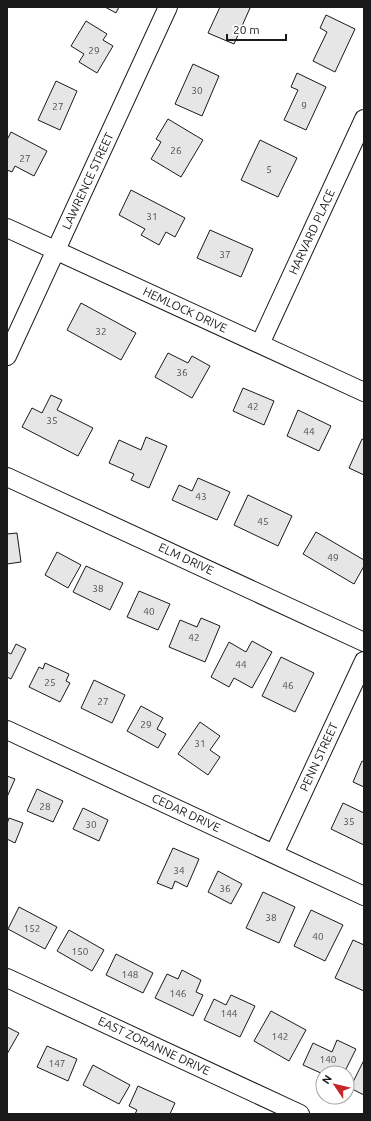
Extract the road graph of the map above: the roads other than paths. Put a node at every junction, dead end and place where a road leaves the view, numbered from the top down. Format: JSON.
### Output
{"nodes":[{"id":1,"x":168,"y":7,"type":"edge"},
{"id":2,"x":364,"y":119,"type":"edge"},
{"id":3,"x":7,"y":228,"type":"edge"},
{"id":4,"x":56,"y":250,"type":"junction"},
{"id":5,"x":260,"y":344,"type":"junction"},
{"id":6,"x":7,"y":356,"type":"edge"},
{"id":7,"x":364,"y":392,"type":"edge"},
{"id":8,"x":7,"y":477,"type":"edge"},
{"id":9,"x":364,"y":642,"type":"edge"},
{"id":10,"x":364,"y":661,"type":"edge"},
{"id":11,"x":7,"y":730,"type":"edge"},
{"id":12,"x":274,"y":854,"type":"junction"},
{"id":13,"x":364,"y":896,"type":"edge"},
{"id":14,"x":7,"y":978,"type":"edge"},
{"id":15,"x":300,"y":1114,"type":"edge"}],
"edges":[{"from":1,"to":4,"type":"street","name":"LAWRENCE STREET"},
{"from":2,"to":5,"type":"street","name":"HARVARD PLACE"},
{"from":3,"to":4,"type":"street","name":"HEMLOCK DRIVE"},
{"from":4,"to":5,"type":"street","name":"HEMLOCK DRIVE"},
{"from":4,"to":6,"type":"street","name":"LAWRENCE STREET"},
{"from":5,"to":7,"type":"street","name":"HEMLOCK DRIVE"},
{"from":8,"to":9,"type":"street","name":"ELM DRIVE"},
{"from":10,"to":12,"type":"street","name":"PENN STREET"},
{"from":11,"to":12,"type":"street","name":"CEDAR DRIVE"},
{"from":12,"to":13,"type":"street","name":"CEDAR DRIVE"},
{"from":14,"to":15,"type":"street","name":"EAST ZORANNE DRIVE"}]}
